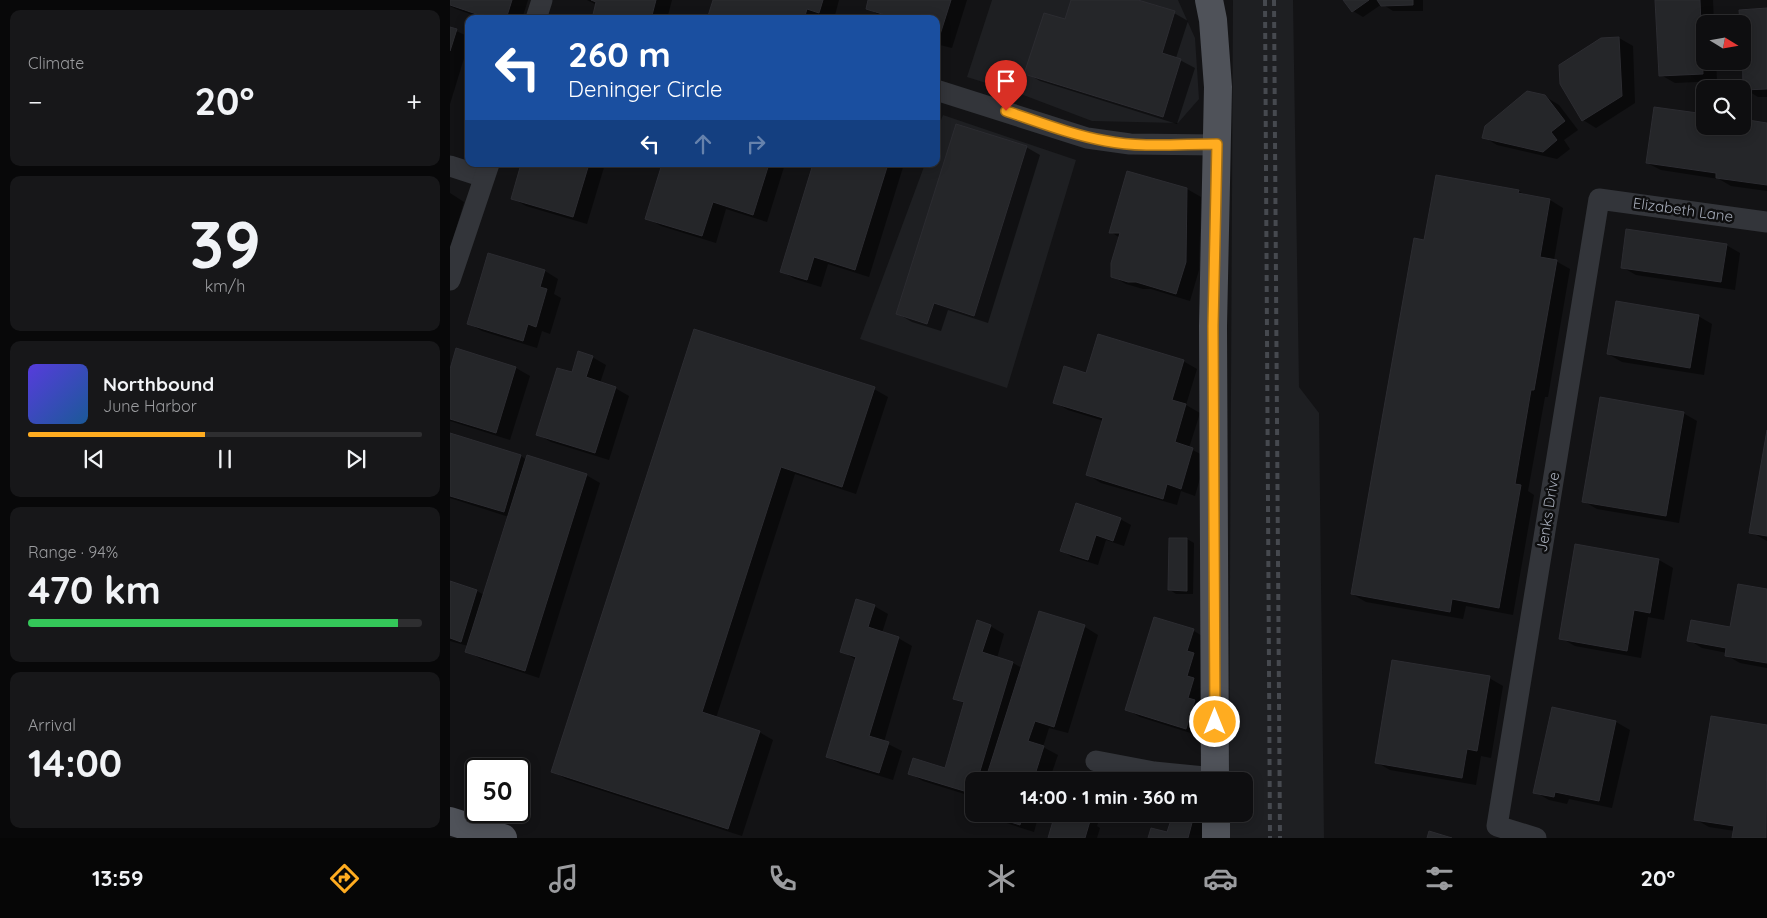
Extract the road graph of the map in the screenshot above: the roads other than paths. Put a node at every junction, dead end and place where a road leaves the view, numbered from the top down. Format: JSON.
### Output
{"nodes":[{"id":1,"x":542,"y":0,"type":"edge"},
{"id":2,"x":1209,"y":0,"type":"edge"},
{"id":3,"x":537,"y":15,"type":"edge"},
{"id":4,"x":940,"y":91,"type":"edge"},
{"id":5,"x":1217,"y":144,"type":"junction"},
{"id":6,"x":450,"y":166,"type":"edge"},
{"id":7,"x":486,"y":170,"type":"edge"},
{"id":8,"x":1599,"y":199,"type":"joint"},
{"id":9,"x":1767,"y":222,"type":"edge"},
{"id":10,"x":450,"y":280,"type":"edge"},
{"id":11,"x":1096,"y":761,"type":"dead end"},
{"id":12,"x":1154,"y":772,"type":"edge"},
{"id":13,"x":1216,"y":772,"type":"edge"},
{"id":14,"x":450,"y":821,"type":"edge"},
{"id":15,"x":1216,"y":822,"type":"edge"},
{"id":16,"x":503,"y":838,"type":"edge"},
{"id":17,"x":1216,"y":838,"type":"edge"},
{"id":18,"x":1536,"y":838,"type":"edge"}],
"edges":[{"from":1,"to":3,"type":"street"},
{"from":2,"to":5,"type":"main road"},
{"from":4,"to":5,"type":"street"},
{"from":5,"to":13,"type":"main road"},
{"from":6,"to":7,"type":"street"},
{"from":7,"to":10,"type":"street"},
{"from":8,"to":9,"type":"street","name":"Elizabeth Lane"},
{"from":8,"to":18,"type":"street","name":"Jenks Drive"},
{"from":11,"to":12,"type":"street"},
{"from":14,"to":16,"type":"main road"},
{"from":15,"to":17,"type":"main road"}]}
